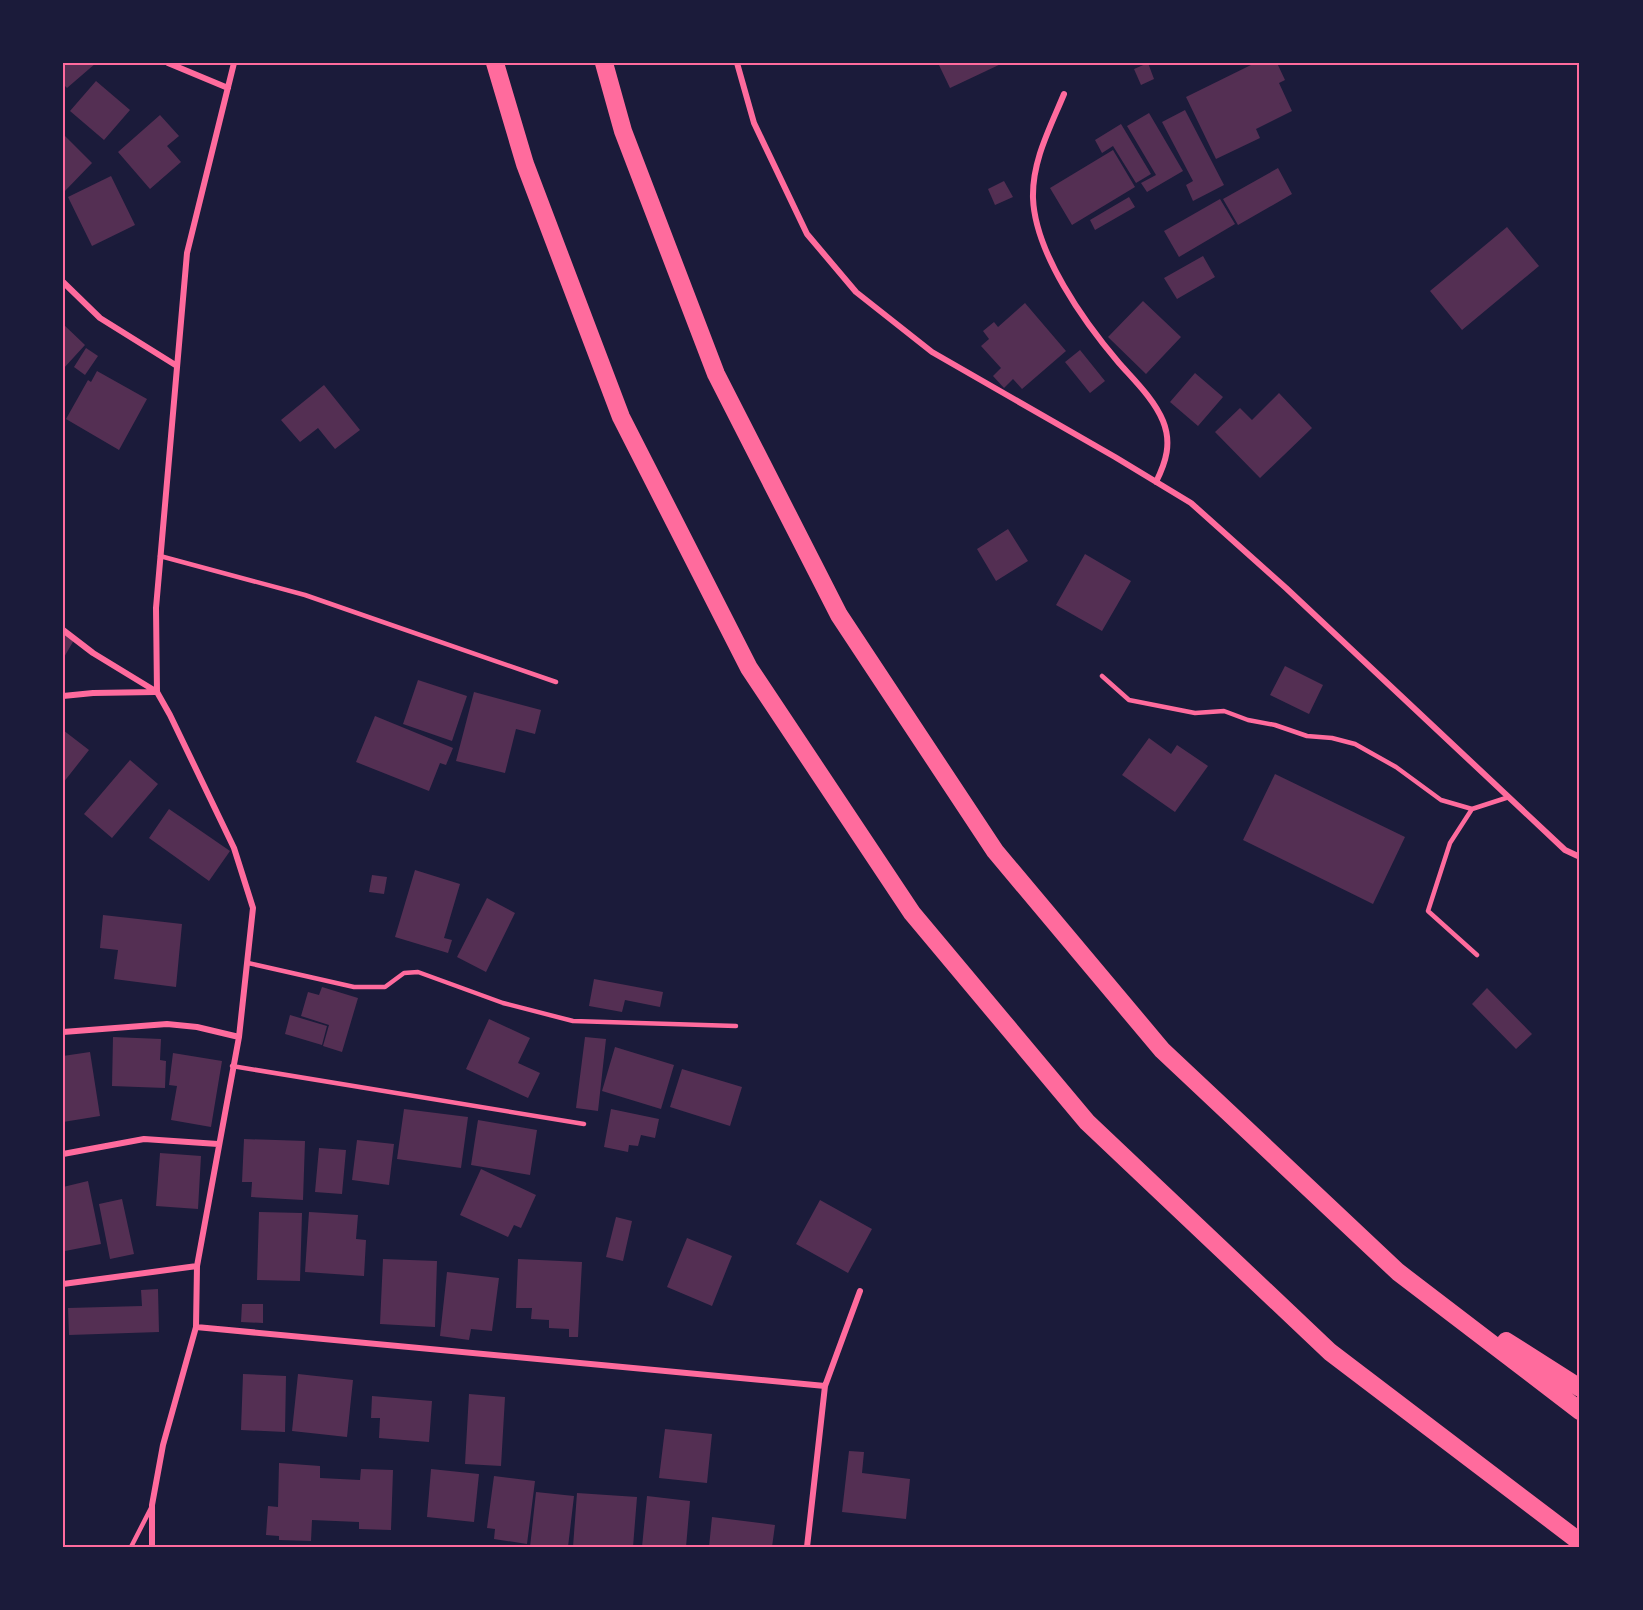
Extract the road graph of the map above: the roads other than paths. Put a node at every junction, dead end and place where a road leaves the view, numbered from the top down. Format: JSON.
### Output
{"nodes":[{"id":1,"x":168,"y":63,"type":"edge"},
{"id":2,"x":234,"y":63,"type":"edge"},
{"id":3,"x":495,"y":63,"type":"edge"},
{"id":4,"x":604,"y":63,"type":"edge"},
{"id":5,"x":738,"y":63,"type":"edge"},
{"id":6,"x":228,"y":88,"type":"junction"},
{"id":7,"x":1064,"y":94,"type":"dead end"},
{"id":8,"x":63,"y":282,"type":"edge"},
{"id":9,"x":177,"y":366,"type":"junction"},
{"id":10,"x":1156,"y":482,"type":"junction"},
{"id":11,"x":160,"y":556,"type":"junction"},
{"id":12,"x":63,"y":630,"type":"edge"},
{"id":13,"x":1102,"y":676,"type":"dead end"},
{"id":14,"x":556,"y":682,"type":"dead end"},
{"id":15,"x":157,"y":692,"type":"junction"},
{"id":16,"x":63,"y":696,"type":"edge"},
{"id":17,"x":1509,"y":797,"type":"junction"},
{"id":18,"x":1472,"y":808,"type":"junction"},
{"id":19,"x":1580,"y":857,"type":"edge"},
{"id":20,"x":1476,"y":955,"type":"dead end"},
{"id":21,"x":248,"y":963,"type":"junction"},
{"id":22,"x":736,"y":1026,"type":"dead end"},
{"id":23,"x":63,"y":1032,"type":"edge"},
{"id":24,"x":238,"y":1037,"type":"junction"},
{"id":25,"x":232,"y":1066,"type":"junction"},
{"id":26,"x":585,"y":1124,"type":"dead end"},
{"id":27,"x":218,"y":1144,"type":"junction"},
{"id":28,"x":63,"y":1154,"type":"edge"},
{"id":29,"x":197,"y":1266,"type":"junction"},
{"id":30,"x":1398,"y":1272,"type":"junction"},
{"id":31,"x":63,"y":1284,"type":"edge"},
{"id":32,"x":861,"y":1291,"type":"dead end"},
{"id":33,"x":196,"y":1327,"type":"junction"},
{"id":34,"x":825,"y":1386,"type":"junction"},
{"id":35,"x":1580,"y":1388,"type":"edge"},
{"id":36,"x":1580,"y":1410,"type":"edge"},
{"id":37,"x":152,"y":1505,"type":"junction"},
{"id":38,"x":1580,"y":1542,"type":"edge"},
{"id":39,"x":131,"y":1547,"type":"edge"},
{"id":40,"x":152,"y":1547,"type":"edge"},
{"id":41,"x":807,"y":1547,"type":"edge"}],
"edges":[{"from":1,"to":6,"type":"street"},
{"from":2,"to":6,"type":"street"},
{"from":3,"to":38,"type":"highway"},
{"from":4,"to":30,"type":"highway"},
{"from":5,"to":10,"type":"street"},
{"from":6,"to":9,"type":"street"},
{"from":7,"to":10,"type":"street"},
{"from":8,"to":9,"type":"street"},
{"from":9,"to":11,"type":"street"},
{"from":10,"to":17,"type":"street"},
{"from":11,"to":14,"type":"lane"},
{"from":11,"to":15,"type":"street"},
{"from":12,"to":15,"type":"street"},
{"from":13,"to":18,"type":"lane"},
{"from":15,"to":16,"type":"street"},
{"from":15,"to":21,"type":"street"},
{"from":17,"to":18,"type":"lane"},
{"from":17,"to":19,"type":"street"},
{"from":18,"to":20,"type":"lane"},
{"from":21,"to":22,"type":"lane"},
{"from":21,"to":24,"type":"street"},
{"from":23,"to":24,"type":"street"},
{"from":24,"to":25,"type":"street"},
{"from":25,"to":26,"type":"lane"},
{"from":25,"to":27,"type":"street"},
{"from":27,"to":28,"type":"street"},
{"from":27,"to":29,"type":"street"},
{"from":29,"to":31,"type":"street"},
{"from":29,"to":33,"type":"street"},
{"from":30,"to":35,"type":"highway"},
{"from":30,"to":36,"type":"highway"},
{"from":32,"to":34,"type":"street"},
{"from":33,"to":34,"type":"street"},
{"from":33,"to":37,"type":"street"},
{"from":34,"to":41,"type":"street"},
{"from":37,"to":39,"type":"lane"},
{"from":37,"to":40,"type":"street"}]}
